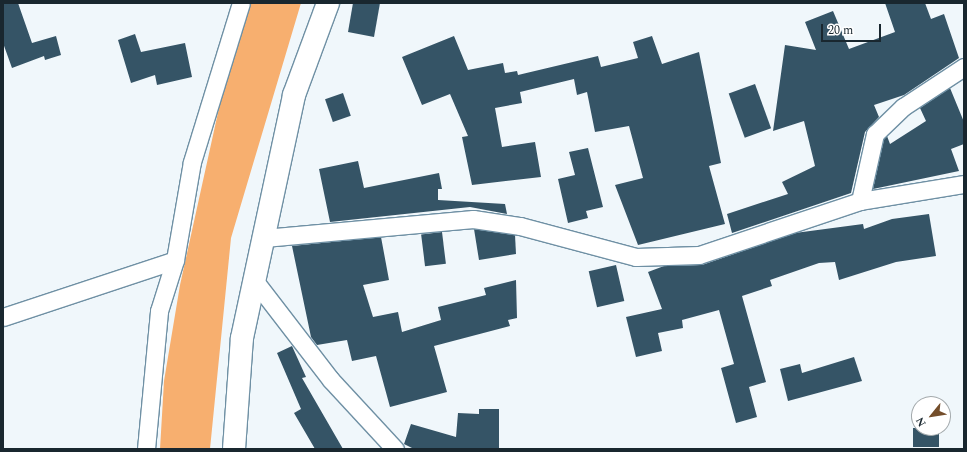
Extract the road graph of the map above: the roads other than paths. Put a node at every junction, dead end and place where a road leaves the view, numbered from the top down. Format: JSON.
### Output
{"nodes":[{"id":1,"x":241,"y":3,"type":"edge"},
{"id":2,"x":328,"y":3,"type":"edge"},
{"id":3,"x":964,"y":67,"type":"edge"},
{"id":4,"x":964,"y":184,"type":"edge"},
{"id":5,"x":860,"y":201,"type":"junction"},
{"id":6,"x":264,"y":238,"type":"junction"},
{"id":7,"x":175,"y":260,"type":"junction"},
{"id":8,"x":254,"y":280,"type":"junction"},
{"id":9,"x":3,"y":316,"type":"edge"},
{"id":10,"x":146,"y":449,"type":"edge"},
{"id":11,"x":234,"y":449,"type":"edge"},
{"id":12,"x":394,"y":449,"type":"edge"}],
"edges":[{"from":1,"to":7,"type":"street"},
{"from":2,"to":6,"type":"main road"},
{"from":3,"to":5,"type":"street"},
{"from":4,"to":5,"type":"street"},
{"from":5,"to":6,"type":"street"},
{"from":6,"to":8,"type":"main road"},
{"from":7,"to":9,"type":"street"},
{"from":7,"to":10,"type":"street"},
{"from":8,"to":11,"type":"main road"},
{"from":8,"to":12,"type":"street"}]}
